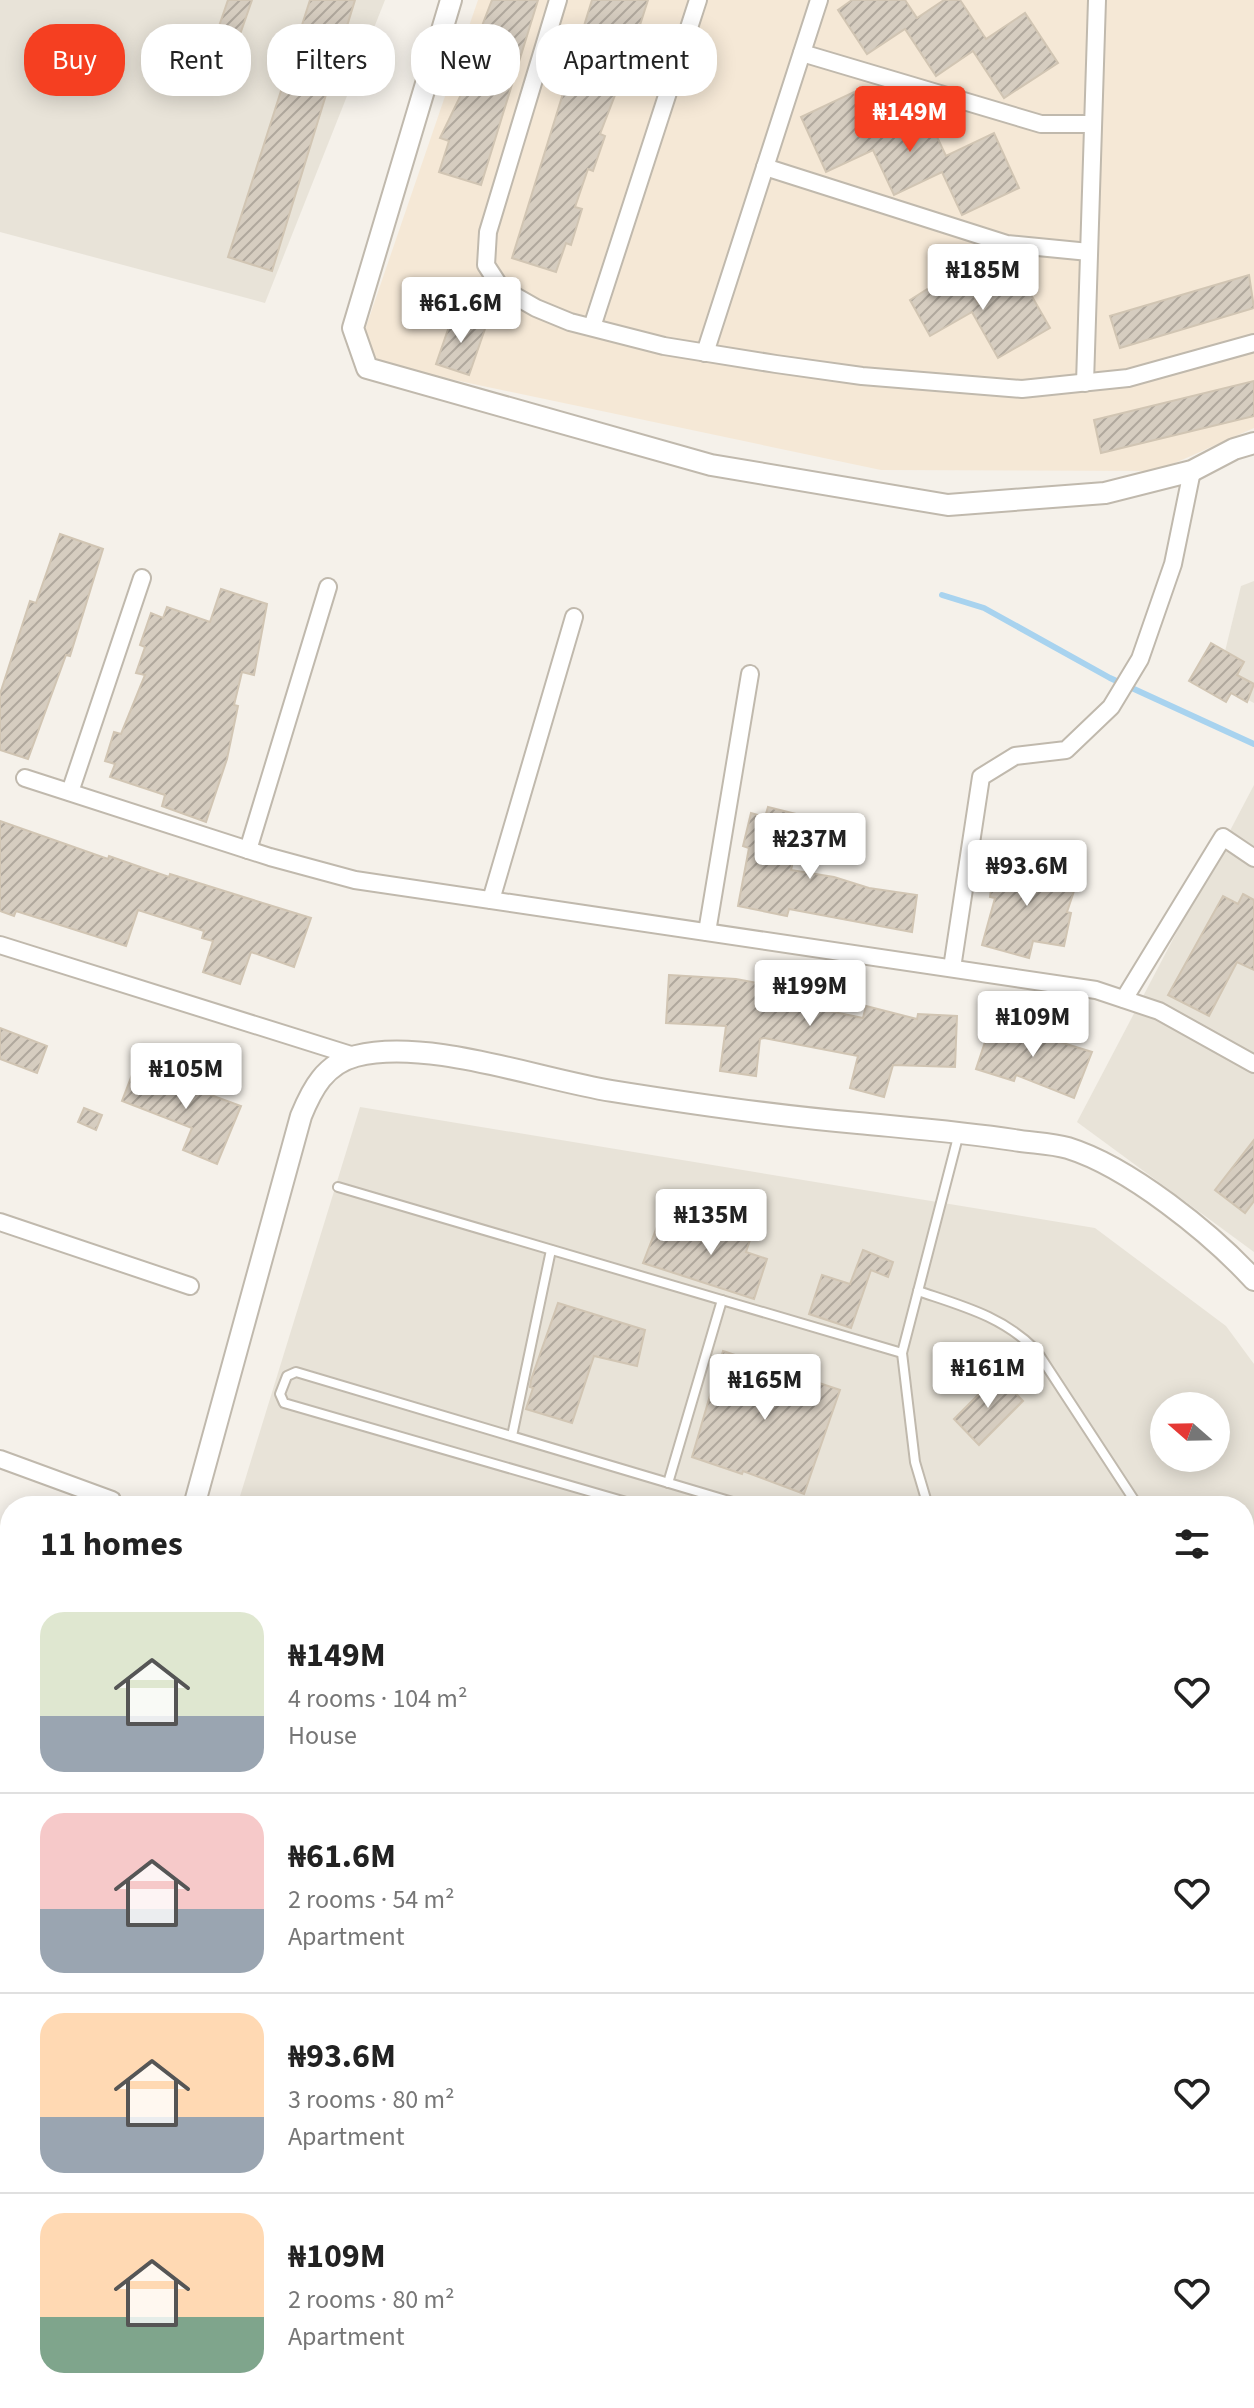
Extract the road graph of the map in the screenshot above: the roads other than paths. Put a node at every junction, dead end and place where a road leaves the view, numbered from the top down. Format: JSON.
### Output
{"nodes":[{"id":1,"x":451,"y":0,"type":"edge"},
{"id":2,"x":558,"y":0,"type":"edge"},
{"id":3,"x":698,"y":0,"type":"edge"},
{"id":4,"x":819,"y":0,"type":"edge"},
{"id":5,"x":1097,"y":0,"type":"edge"},
{"id":6,"x":802,"y":53,"type":"junction"},
{"id":7,"x":1093,"y":124,"type":"junction"},
{"id":8,"x":765,"y":167,"type":"junction"},
{"id":9,"x":1089,"y":252,"type":"junction"},
{"id":10,"x":592,"y":327,"type":"junction"},
{"id":11,"x":1254,"y":343,"type":"edge"},
{"id":12,"x":705,"y":353,"type":"junction"},
{"id":13,"x":1085,"y":383,"type":"junction"},
{"id":14,"x":1254,"y":443,"type":"edge"},
{"id":15,"x":1192,"y":471,"type":"junction"},
{"id":16,"x":142,"y":578,"type":"dead end"},
{"id":17,"x":328,"y":587,"type":"dead end"},
{"id":18,"x":574,"y":617,"type":"dead end"},
{"id":19,"x":750,"y":674,"type":"dead end"},
{"id":20,"x":25,"y":778,"type":"dead end"},
{"id":21,"x":70,"y":792,"type":"junction"},
{"id":22,"x":248,"y":850,"type":"junction"},
{"id":23,"x":1254,"y":858,"type":"edge"},
{"id":24,"x":491,"y":900,"type":"junction"},
{"id":25,"x":707,"y":932,"type":"junction"},
{"id":26,"x":0,"y":945,"type":"edge"},
{"id":27,"x":952,"y":968,"type":"junction"},
{"id":28,"x":1124,"y":999,"type":"junction"},
{"id":29,"x":354,"y":1056,"type":"junction"},
{"id":30,"x":1254,"y":1064,"type":"edge"},
{"id":31,"x":960,"y":1132,"type":"junction"},
{"id":32,"x":338,"y":1187,"type":"dead end"},
{"id":33,"x":0,"y":1222,"type":"edge"},
{"id":34,"x":551,"y":1250,"type":"junction"},
{"id":35,"x":1254,"y":1280,"type":"edge"},
{"id":36,"x":190,"y":1286,"type":"dead end"},
{"id":37,"x":918,"y":1291,"type":"junction"},
{"id":38,"x":722,"y":1300,"type":"junction"},
{"id":39,"x":902,"y":1353,"type":"junction"},
{"id":40,"x":512,"y":1436,"type":"junction"},
{"id":41,"x":0,"y":1459,"type":"edge"},
{"id":42,"x":668,"y":1483,"type":"junction"},
{"id":43,"x":101,"y":1496,"type":"edge"},
{"id":44,"x":197,"y":1496,"type":"edge"},
{"id":45,"x":606,"y":1496,"type":"edge"},
{"id":46,"x":712,"y":1496,"type":"edge"},
{"id":47,"x":925,"y":1496,"type":"edge"},
{"id":48,"x":1131,"y":1496,"type":"edge"}],
"edges":[{"from":1,"to":15,"type":"street"},
{"from":2,"to":10,"type":"street"},
{"from":3,"to":10,"type":"street"},
{"from":4,"to":6,"type":"street"},
{"from":5,"to":7,"type":"street"},
{"from":6,"to":7,"type":"street"},
{"from":6,"to":8,"type":"street"},
{"from":7,"to":9,"type":"street"},
{"from":8,"to":9,"type":"street"},
{"from":8,"to":12,"type":"street"},
{"from":9,"to":13,"type":"street"},
{"from":10,"to":12,"type":"street"},
{"from":11,"to":13,"type":"street"},
{"from":12,"to":13,"type":"street"},
{"from":14,"to":15,"type":"street"},
{"from":15,"to":27,"type":"street"},
{"from":16,"to":21,"type":"street"},
{"from":17,"to":22,"type":"street"},
{"from":18,"to":24,"type":"street"},
{"from":19,"to":25,"type":"street"},
{"from":20,"to":21,"type":"street"},
{"from":21,"to":22,"type":"street"},
{"from":22,"to":24,"type":"street"},
{"from":23,"to":28,"type":"street"},
{"from":24,"to":25,"type":"street"},
{"from":25,"to":27,"type":"street"},
{"from":26,"to":29,"type":"street"},
{"from":27,"to":28,"type":"street"},
{"from":28,"to":30,"type":"street"},
{"from":29,"to":31,"type":"street"},
{"from":29,"to":44,"type":"street"},
{"from":31,"to":35,"type":"street"},
{"from":31,"to":37,"type":"lane"},
{"from":32,"to":34,"type":"lane"},
{"from":33,"to":36,"type":"street"},
{"from":34,"to":38,"type":"lane"},
{"from":34,"to":40,"type":"lane"},
{"from":37,"to":39,"type":"lane"},
{"from":37,"to":48,"type":"lane"},
{"from":38,"to":39,"type":"lane"},
{"from":38,"to":42,"type":"lane"},
{"from":39,"to":47,"type":"lane"},
{"from":40,"to":42,"type":"lane"},
{"from":40,"to":45,"type":"lane"},
{"from":41,"to":43,"type":"street"},
{"from":42,"to":46,"type":"lane"}]}
